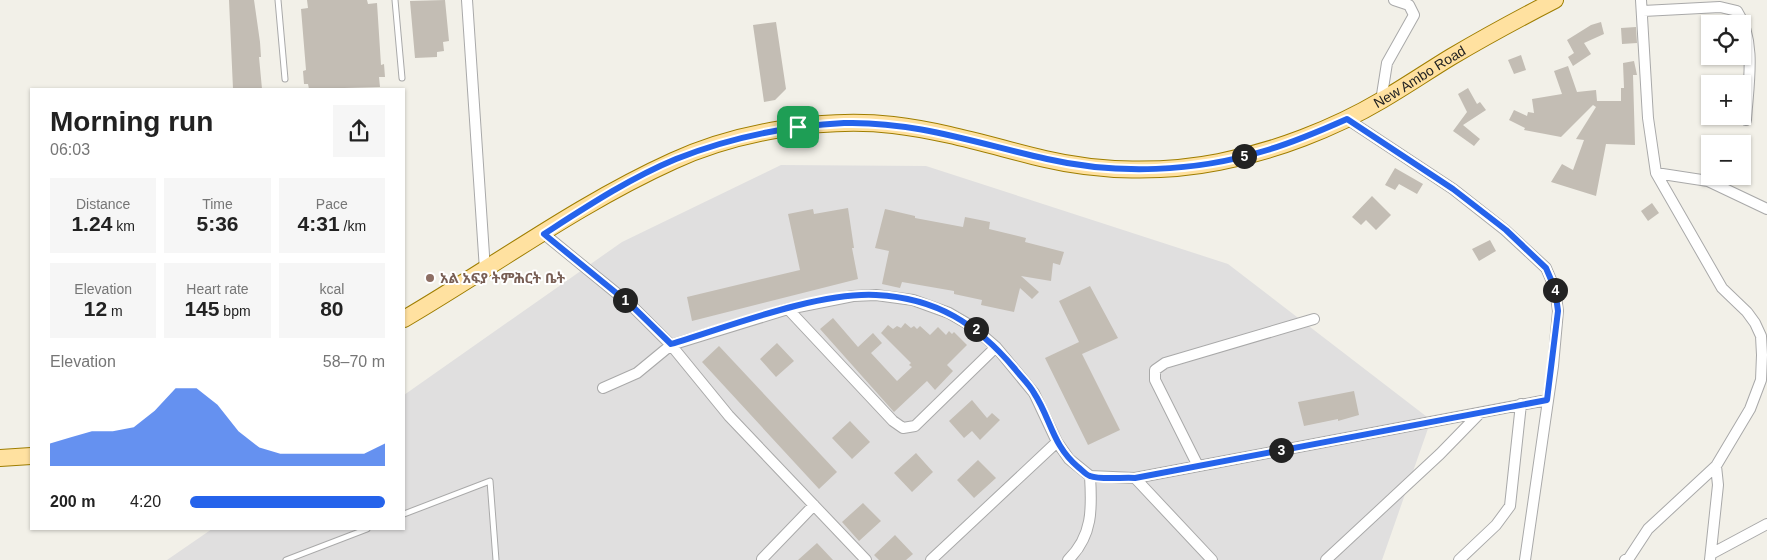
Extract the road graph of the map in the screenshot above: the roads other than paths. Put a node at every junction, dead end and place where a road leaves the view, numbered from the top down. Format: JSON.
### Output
{"nodes":[{"id":1,"x":278,"y":0,"type":"edge"},
{"id":2,"x":395,"y":0,"type":"edge"},
{"id":3,"x":467,"y":0,"type":"edge"},
{"id":4,"x":1394,"y":0,"type":"edge"},
{"id":5,"x":1555,"y":0,"type":"edge"},
{"id":6,"x":1641,"y":0,"type":"edge"},
{"id":7,"x":1643,"y":11,"type":"junction"},
{"id":8,"x":1747,"y":75,"type":"edge"},
{"id":9,"x":402,"y":78,"type":"dead end"},
{"id":10,"x":285,"y":79,"type":"dead end"},
{"id":11,"x":1380,"y":101,"type":"junction"},
{"id":12,"x":1347,"y":119,"type":"junction"},
{"id":13,"x":1656,"y":173,"type":"junction"},
{"id":14,"x":1767,"y":209,"type":"edge"},
{"id":15,"x":544,"y":234,"type":"junction"},
{"id":16,"x":485,"y":270,"type":"junction"},
{"id":17,"x":788,"y":309,"type":"junction"},
{"id":18,"x":405,"y":318,"type":"edge"},
{"id":19,"x":1314,"y":319,"type":"dead end"},
{"id":20,"x":671,"y":344,"type":"junction"},
{"id":21,"x":996,"y":347,"type":"junction"},
{"id":22,"x":603,"y":388,"type":"dead end"},
{"id":23,"x":1547,"y":400,"type":"junction"},
{"id":24,"x":1521,"y":404,"type":"junction"},
{"id":25,"x":1480,"y":413,"type":"junction"},
{"id":26,"x":1056,"y":442,"type":"junction"},
{"id":27,"x":30,"y":456,"type":"edge"},
{"id":28,"x":0,"y":458,"type":"edge"},
{"id":29,"x":1198,"y":466,"type":"junction"},
{"id":30,"x":1716,"y":466,"type":"junction"},
{"id":31,"x":1090,"y":476,"type":"junction"},
{"id":32,"x":1135,"y":478,"type":"junction"},
{"id":33,"x":814,"y":505,"type":"junction"},
{"id":34,"x":405,"y":514,"type":"edge"},
{"id":35,"x":1767,"y":524,"type":"edge"},
{"id":36,"x":364,"y":530,"type":"edge"},
{"id":37,"x":1710,"y":557,"type":"edge"},
{"id":38,"x":1207,"y":558,"type":"edge"},
{"id":39,"x":762,"y":559,"type":"dead end"},
{"id":40,"x":286,"y":560,"type":"edge"},
{"id":41,"x":496,"y":560,"type":"edge"},
{"id":42,"x":866,"y":560,"type":"edge"},
{"id":43,"x":931,"y":560,"type":"edge"},
{"id":44,"x":1068,"y":560,"type":"edge"},
{"id":45,"x":1326,"y":560,"type":"edge"},
{"id":46,"x":1459,"y":560,"type":"edge"},
{"id":47,"x":1525,"y":560,"type":"edge"},
{"id":48,"x":1625,"y":560,"type":"edge"}],
"edges":[{"from":1,"to":10,"type":"lane"},
{"from":2,"to":9,"type":"lane"},
{"from":3,"to":16,"type":"street"},
{"from":4,"to":11,"type":"street"},
{"from":5,"to":11,"type":"main road","name":"New Ambo Road"},
{"from":6,"to":7,"type":"street"},
{"from":7,"to":8,"type":"street"},
{"from":7,"to":13,"type":"street"},
{"from":11,"to":12,"type":"main road","name":"New Ambo Road"},
{"from":12,"to":15,"type":"main road","name":"New Ambo Road"},
{"from":12,"to":23,"type":"street"},
{"from":13,"to":14,"type":"street"},
{"from":13,"to":30,"type":"street"},
{"from":15,"to":16,"type":"main road","name":"New Ambo Road"},
{"from":15,"to":20,"type":"street"},
{"from":16,"to":18,"type":"main road","name":"New Ambo Road"},
{"from":17,"to":20,"type":"street"},
{"from":17,"to":21,"type":"street"},
{"from":17,"to":21,"type":"street"},
{"from":19,"to":29,"type":"street"},
{"from":20,"to":22,"type":"street"},
{"from":20,"to":33,"type":"street"},
{"from":21,"to":26,"type":"street"},
{"from":23,"to":24,"type":"street"},
{"from":23,"to":47,"type":"street"},
{"from":24,"to":25,"type":"street"},
{"from":24,"to":46,"type":"street"},
{"from":25,"to":29,"type":"street"},
{"from":25,"to":45,"type":"street"},
{"from":26,"to":31,"type":"street"},
{"from":26,"to":43,"type":"street"},
{"from":27,"to":28,"type":"main road"},
{"from":29,"to":32,"type":"street"},
{"from":30,"to":37,"type":"street"},
{"from":30,"to":48,"type":"street"},
{"from":31,"to":32,"type":"street"},
{"from":31,"to":44,"type":"street"},
{"from":32,"to":38,"type":"street"},
{"from":33,"to":39,"type":"street"},
{"from":33,"to":42,"type":"street"},
{"from":34,"to":41,"type":"lane"},
{"from":35,"to":37,"type":"street"},
{"from":36,"to":40,"type":"lane"}]}
